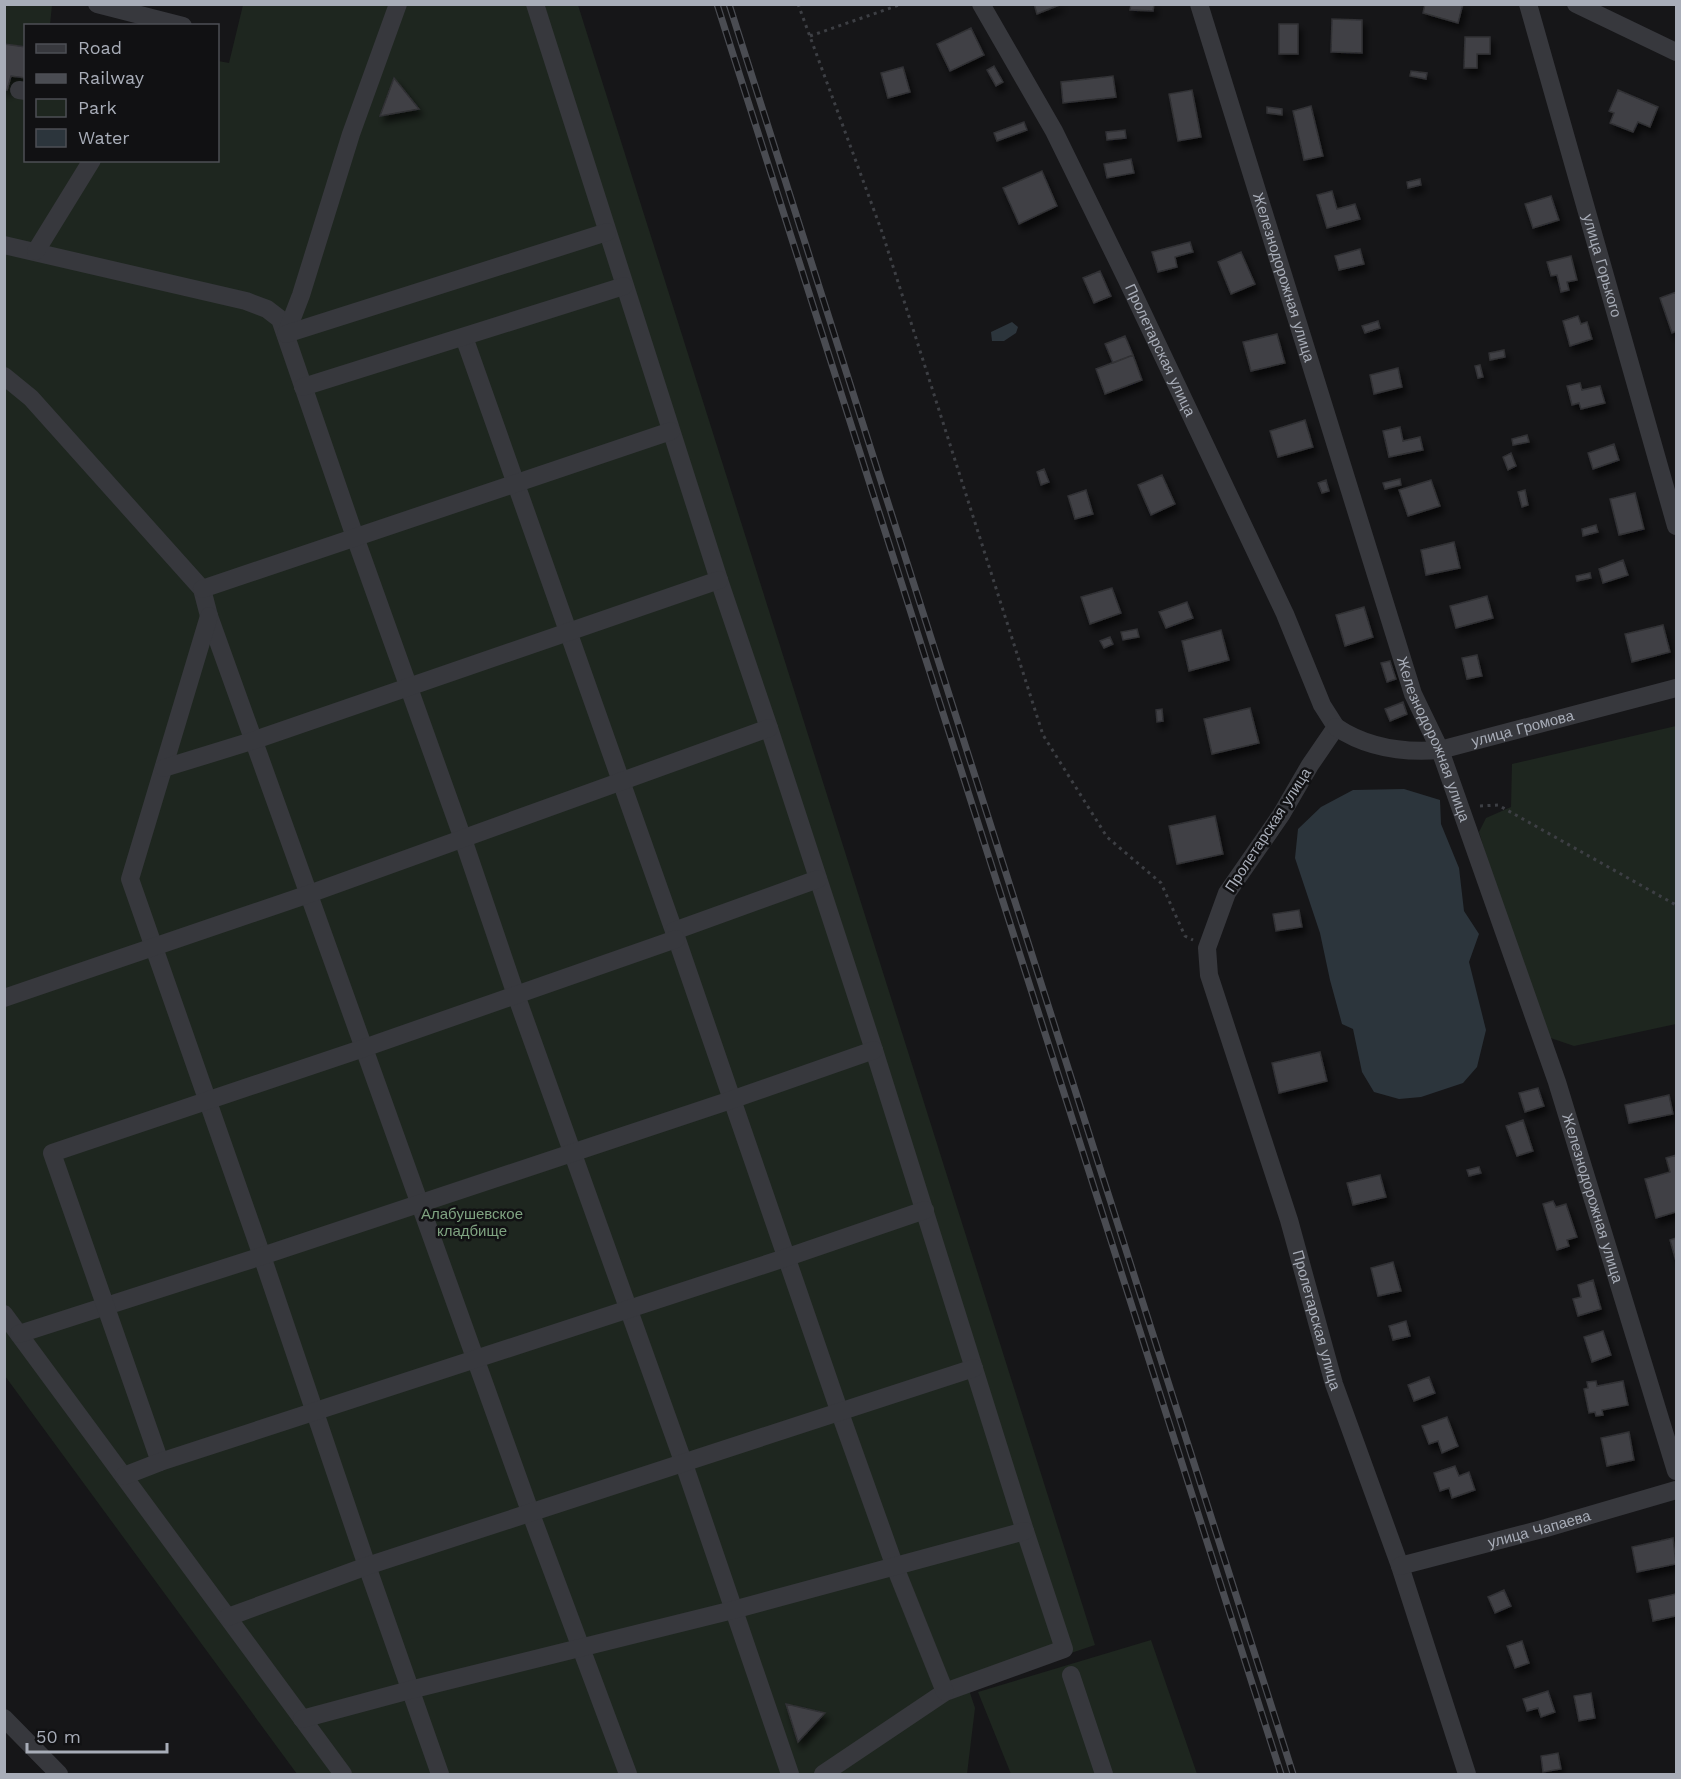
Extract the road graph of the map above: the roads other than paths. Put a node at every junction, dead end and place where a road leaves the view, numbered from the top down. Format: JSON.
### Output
{"nodes":[{"id":1,"x":97,"y":4,"type":"edge"},
{"id":2,"x":398,"y":4,"type":"edge"},
{"id":3,"x":535,"y":4,"type":"edge"},
{"id":4,"x":981,"y":4,"type":"edge"},
{"id":5,"x":1199,"y":4,"type":"edge"},
{"id":6,"x":1528,"y":4,"type":"edge"},
{"id":7,"x":1576,"y":4,"type":"edge"},
{"id":8,"x":148,"y":21,"type":"edge"},
{"id":9,"x":169,"y":24,"type":"edge"},
{"id":10,"x":1677,"y":52,"type":"edge"},
{"id":11,"x":91,"y":162,"type":"edge"},
{"id":12,"x":607,"y":232,"type":"junction"},
{"id":13,"x":4,"y":245,"type":"edge"},
{"id":14,"x":36,"y":251,"type":"junction"},
{"id":15,"x":624,"y":286,"type":"junction"},
{"id":16,"x":286,"y":334,"type":"junction"},
{"id":17,"x":464,"y":337,"type":"junction"},
{"id":18,"x":4,"y":376,"type":"edge"},
{"id":19,"x":303,"y":387,"type":"junction"},
{"id":20,"x":671,"y":431,"type":"junction"},
{"id":21,"x":517,"y":484,"type":"junction"},
{"id":22,"x":1677,"y":526,"type":"edge"},
{"id":23,"x":355,"y":537,"type":"junction"},
{"id":24,"x":719,"y":580,"type":"junction"},
{"id":25,"x":201,"y":589,"type":"junction"},
{"id":26,"x":209,"y":616,"type":"junction"},
{"id":27,"x":568,"y":633,"type":"junction"},
{"id":28,"x":410,"y":686,"type":"junction"},
{"id":29,"x":1677,"y":688,"type":"edge"},
{"id":30,"x":1336,"y":727,"type":"junction"},
{"id":31,"x":769,"y":728,"type":"junction"},
{"id":32,"x":255,"y":740,"type":"junction"},
{"id":33,"x":1440,"y":750,"type":"junction"},
{"id":34,"x":164,"y":768,"type":"junction"},
{"id":35,"x":621,"y":783,"type":"junction"},
{"id":36,"x":464,"y":839,"type":"junction"},
{"id":37,"x":818,"y":879,"type":"junction"},
{"id":38,"x":309,"y":894,"type":"junction"},
{"id":39,"x":675,"y":935,"type":"junction"},
{"id":40,"x":153,"y":947,"type":"junction"},
{"id":41,"x":516,"y":995,"type":"junction"},
{"id":42,"x":4,"y":998,"type":"edge"},
{"id":43,"x":364,"y":1048,"type":"junction"},
{"id":44,"x":873,"y":1050,"type":"junction"},
{"id":45,"x":731,"y":1100,"type":"junction"},
{"id":46,"x":207,"y":1102,"type":"junction"},
{"id":47,"x":572,"y":1152,"type":"junction"},
{"id":48,"x":420,"y":1203,"type":"junction"},
{"id":49,"x":925,"y":1210,"type":"junction"},
{"id":50,"x":262,"y":1256,"type":"junction"},
{"id":51,"x":785,"y":1258,"type":"junction"},
{"id":52,"x":106,"y":1306,"type":"junction"},
{"id":53,"x":628,"y":1308,"type":"junction"},
{"id":54,"x":4,"y":1314,"type":"edge"},
{"id":55,"x":19,"y":1334,"type":"junction"},
{"id":56,"x":476,"y":1359,"type":"junction"},
{"id":57,"x":974,"y":1368,"type":"junction"},
{"id":58,"x":315,"y":1410,"type":"junction"},
{"id":59,"x":840,"y":1413,"type":"junction"},
{"id":60,"x":160,"y":1462,"type":"junction"},
{"id":61,"x":684,"y":1464,"type":"junction"},
{"id":62,"x":1677,"y":1471,"type":"edge"},
{"id":63,"x":124,"y":1476,"type":"junction"},
{"id":64,"x":1677,"y":1490,"type":"edge"},
{"id":65,"x":531,"y":1514,"type":"junction"},
{"id":66,"x":1025,"y":1531,"type":"junction"},
{"id":67,"x":367,"y":1566,"type":"junction"},
{"id":68,"x":1400,"y":1566,"type":"junction"},
{"id":69,"x":895,"y":1567,"type":"junction"},
{"id":70,"x":733,"y":1610,"type":"junction"},
{"id":71,"x":228,"y":1617,"type":"junction"},
{"id":72,"x":581,"y":1647,"type":"junction"},
{"id":73,"x":1071,"y":1675,"type":"dead end"},
{"id":74,"x":410,"y":1690,"type":"junction"},
{"id":75,"x":945,"y":1692,"type":"junction"},
{"id":76,"x":4,"y":1718,"type":"edge"},
{"id":77,"x":302,"y":1719,"type":"junction"},
{"id":78,"x":59,"y":1774,"type":"edge"},
{"id":79,"x":343,"y":1774,"type":"edge"},
{"id":80,"x":440,"y":1774,"type":"edge"},
{"id":81,"x":628,"y":1774,"type":"edge"},
{"id":82,"x":790,"y":1774,"type":"edge"},
{"id":83,"x":823,"y":1774,"type":"edge"},
{"id":84,"x":1104,"y":1774,"type":"edge"},
{"id":85,"x":1467,"y":1774,"type":"edge"}],
"edges":[{"from":1,"to":8,"type":"street"},
{"from":2,"to":16,"type":"street"},
{"from":3,"to":12,"type":"street"},
{"from":4,"to":30,"type":"street","name":"Пролетарская улица"},
{"from":5,"to":33,"type":"street","name":"Железнодорожная улица"},
{"from":6,"to":22,"type":"street","name":"улица Горького"},
{"from":7,"to":10,"type":"street"},
{"from":8,"to":9,"type":"street"},
{"from":11,"to":14,"type":"street"},
{"from":12,"to":15,"type":"street"},
{"from":12,"to":16,"type":"street"},
{"from":13,"to":14,"type":"street"},
{"from":14,"to":16,"type":"street"},
{"from":15,"to":17,"type":"street"},
{"from":15,"to":20,"type":"street"},
{"from":16,"to":19,"type":"street"},
{"from":17,"to":19,"type":"street"},
{"from":17,"to":21,"type":"street"},
{"from":18,"to":25,"type":"street"},
{"from":19,"to":23,"type":"street"},
{"from":20,"to":21,"type":"street"},
{"from":20,"to":24,"type":"street"},
{"from":21,"to":23,"type":"street"},
{"from":21,"to":27,"type":"street"},
{"from":23,"to":25,"type":"street"},
{"from":23,"to":28,"type":"street"},
{"from":24,"to":27,"type":"street"},
{"from":24,"to":31,"type":"street"},
{"from":25,"to":26,"type":"street"},
{"from":26,"to":32,"type":"street"},
{"from":26,"to":34,"type":"street"},
{"from":27,"to":28,"type":"street"},
{"from":27,"to":35,"type":"street"},
{"from":28,"to":32,"type":"street"},
{"from":28,"to":36,"type":"street"},
{"from":29,"to":33,"type":"street","name":"улица Громова"},
{"from":30,"to":33,"type":"street","name":"улица Громова"},
{"from":30,"to":68,"type":"street","name":"Пролетарская улица"},
{"from":31,"to":35,"type":"street"},
{"from":31,"to":37,"type":"street"},
{"from":32,"to":34,"type":"street"},
{"from":32,"to":38,"type":"street"},
{"from":33,"to":62,"type":"street","name":"Железнодорожная улица"},
{"from":34,"to":40,"type":"street"},
{"from":35,"to":36,"type":"street"},
{"from":35,"to":39,"type":"street"},
{"from":36,"to":38,"type":"street"},
{"from":36,"to":41,"type":"street"},
{"from":37,"to":39,"type":"street"},
{"from":37,"to":44,"type":"street"},
{"from":38,"to":40,"type":"street"},
{"from":38,"to":43,"type":"street"},
{"from":39,"to":41,"type":"street"},
{"from":39,"to":45,"type":"street"},
{"from":40,"to":42,"type":"street"},
{"from":40,"to":46,"type":"street"},
{"from":41,"to":43,"type":"street"},
{"from":41,"to":47,"type":"street"},
{"from":43,"to":46,"type":"street"},
{"from":43,"to":48,"type":"street"},
{"from":44,"to":45,"type":"street"},
{"from":44,"to":49,"type":"street"},
{"from":45,"to":47,"type":"street"},
{"from":45,"to":51,"type":"street"},
{"from":46,"to":50,"type":"street"},
{"from":46,"to":52,"type":"street"},
{"from":47,"to":48,"type":"street"},
{"from":47,"to":53,"type":"street"},
{"from":48,"to":50,"type":"street"},
{"from":48,"to":56,"type":"street"},
{"from":49,"to":51,"type":"street"},
{"from":49,"to":57,"type":"street"},
{"from":50,"to":52,"type":"street"},
{"from":50,"to":58,"type":"street"},
{"from":51,"to":53,"type":"street"},
{"from":51,"to":59,"type":"street"},
{"from":52,"to":55,"type":"street"},
{"from":52,"to":60,"type":"street"},
{"from":53,"to":56,"type":"street"},
{"from":53,"to":61,"type":"street"},
{"from":54,"to":55,"type":"street"},
{"from":55,"to":63,"type":"street"},
{"from":56,"to":58,"type":"street"},
{"from":56,"to":65,"type":"street"},
{"from":57,"to":59,"type":"street"},
{"from":57,"to":66,"type":"street"},
{"from":58,"to":60,"type":"street"},
{"from":58,"to":67,"type":"street"},
{"from":59,"to":61,"type":"street"},
{"from":59,"to":69,"type":"street"},
{"from":60,"to":63,"type":"street"},
{"from":61,"to":65,"type":"street"},
{"from":61,"to":70,"type":"street"},
{"from":63,"to":71,"type":"street"},
{"from":64,"to":68,"type":"street","name":"улица Чапаева"},
{"from":65,"to":67,"type":"street"},
{"from":65,"to":72,"type":"street"},
{"from":66,"to":69,"type":"street"},
{"from":66,"to":75,"type":"street"},
{"from":67,"to":71,"type":"street"},
{"from":67,"to":74,"type":"street"},
{"from":68,"to":85,"type":"street","name":"Пролетарская улица"},
{"from":69,"to":70,"type":"street"},
{"from":69,"to":75,"type":"street"},
{"from":70,"to":72,"type":"street"},
{"from":70,"to":82,"type":"street"},
{"from":71,"to":77,"type":"street"},
{"from":72,"to":74,"type":"street"},
{"from":72,"to":81,"type":"street"},
{"from":73,"to":84,"type":"street"},
{"from":74,"to":77,"type":"street"},
{"from":74,"to":80,"type":"street"},
{"from":75,"to":83,"type":"street"},
{"from":76,"to":78,"type":"street"},
{"from":77,"to":79,"type":"street"}]}
